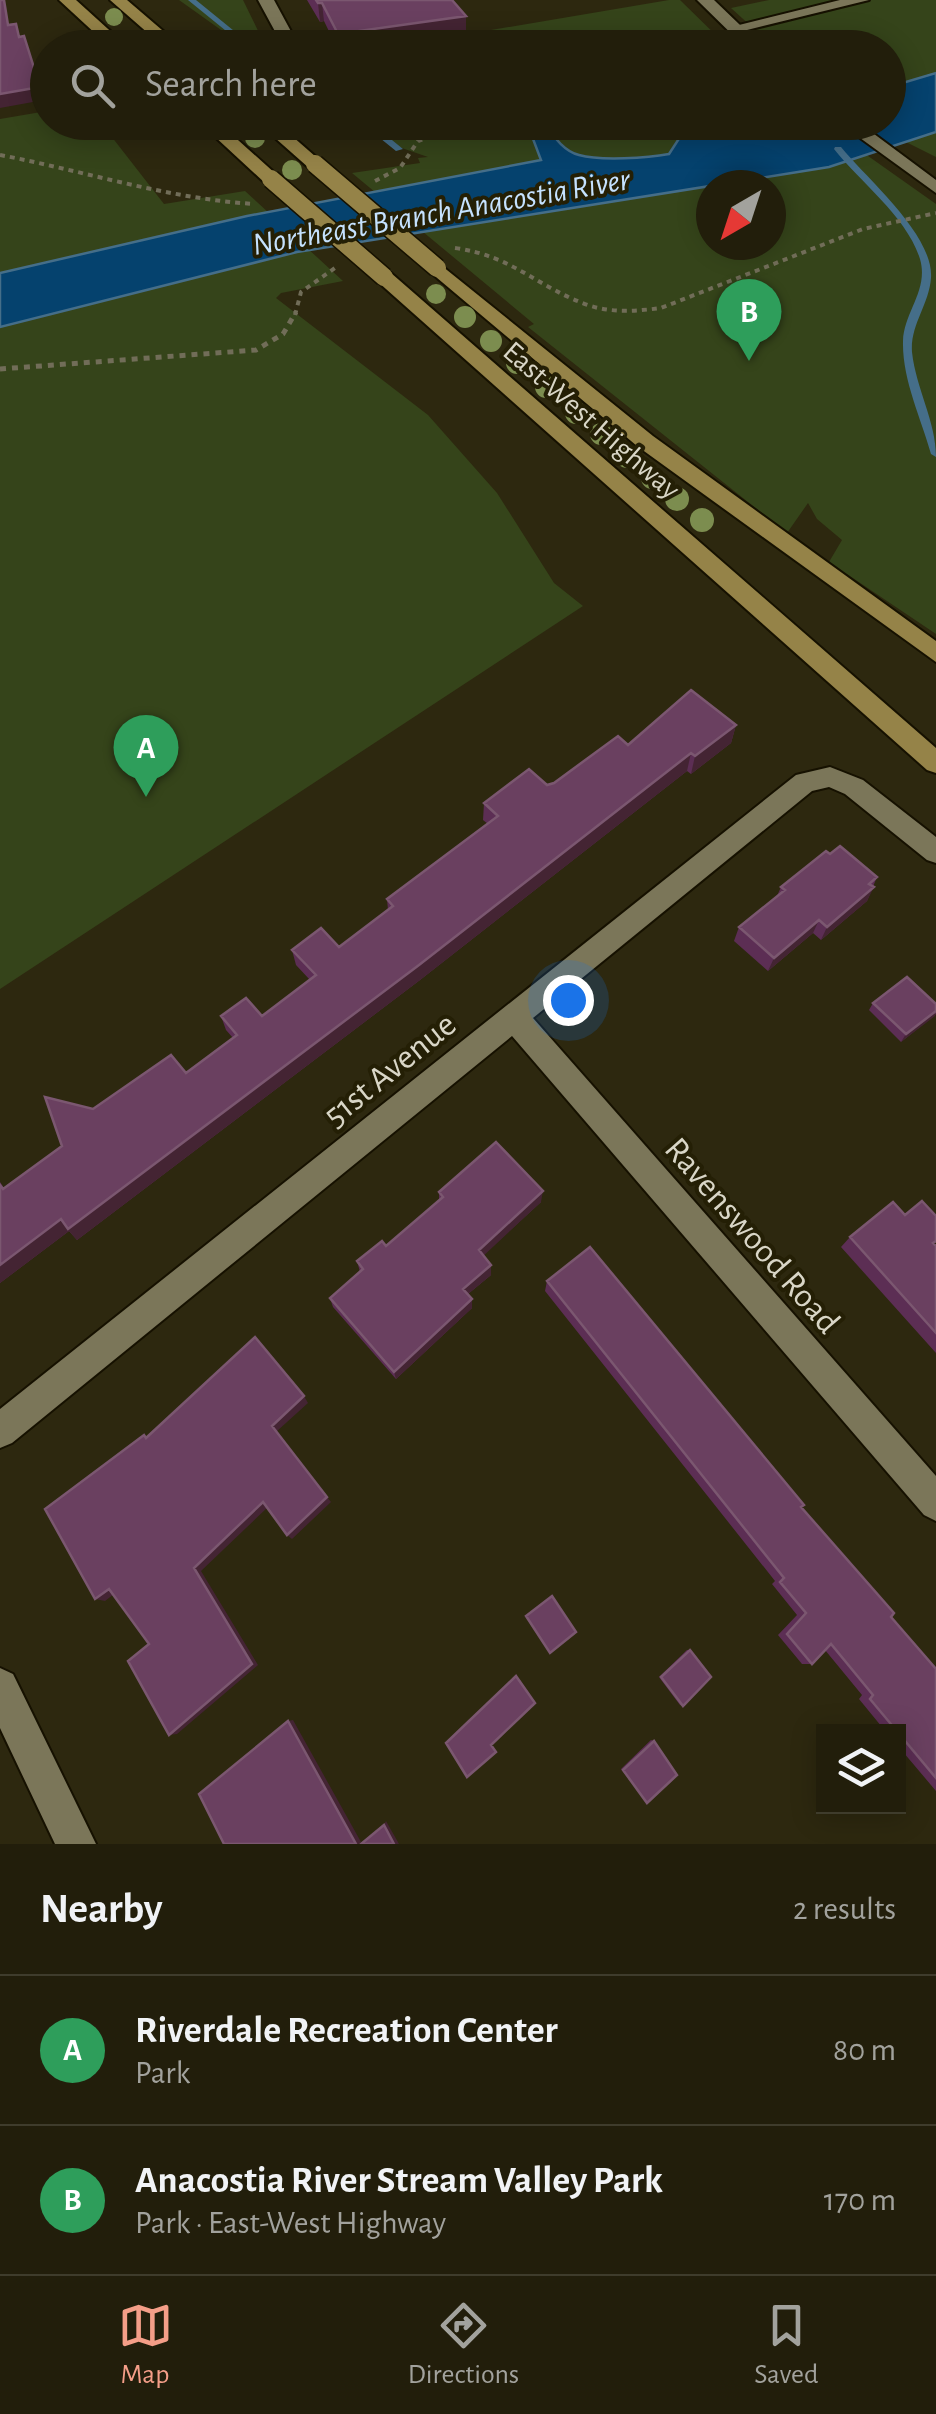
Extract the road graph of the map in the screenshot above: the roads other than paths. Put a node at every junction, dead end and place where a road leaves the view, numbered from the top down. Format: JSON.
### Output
{"nodes":[{"id":1,"x":66,"y":0,"type":"edge"},
{"id":2,"x":118,"y":0,"type":"edge"},
{"id":3,"x":266,"y":0,"type":"edge"},
{"id":4,"x":705,"y":0,"type":"edge"},
{"id":5,"x":861,"y":0,"type":"edge"},
{"id":6,"x":735,"y":28,"type":"joint"},
{"id":7,"x":100,"y":30,"type":"edge"},
{"id":8,"x":154,"y":30,"type":"edge"},
{"id":9,"x":282,"y":30,"type":"edge"},
{"id":10,"x":227,"y":140,"type":"edge"},
{"id":11,"x":286,"y":140,"type":"edge"},
{"id":12,"x":870,"y":140,"type":"edge"},
{"id":13,"x":936,"y":188,"type":"edge"},
{"id":14,"x":936,"y":653,"type":"edge"},
{"id":15,"x":936,"y":763,"type":"edge"},
{"id":16,"x":936,"y":852,"type":"edge"},
{"id":17,"x":514,"y":1017,"type":"junction"},
{"id":18,"x":0,"y":1431,"type":"edge"},
{"id":19,"x":936,"y":1502,"type":"edge"},
{"id":20,"x":0,"y":1687,"type":"edge"},
{"id":21,"x":76,"y":1844,"type":"edge"}],
"edges":[{"from":1,"to":7,"type":"main road"},
{"from":2,"to":8,"type":"main road"},
{"from":3,"to":9,"type":"street"},
{"from":4,"to":6,"type":"street"},
{"from":5,"to":6,"type":"street"},
{"from":10,"to":15,"type":"main road","name":"East-West Highway","bridge":true},
{"from":11,"to":14,"type":"main road","name":"East-West Highway","bridge":true},
{"from":12,"to":13,"type":"street"},
{"from":16,"to":17,"type":"street","name":"51st Avenue"},
{"from":17,"to":18,"type":"street","name":"51st Avenue"},
{"from":17,"to":19,"type":"street","name":"Ravenswood Road"},
{"from":20,"to":21,"type":"street"}]}
